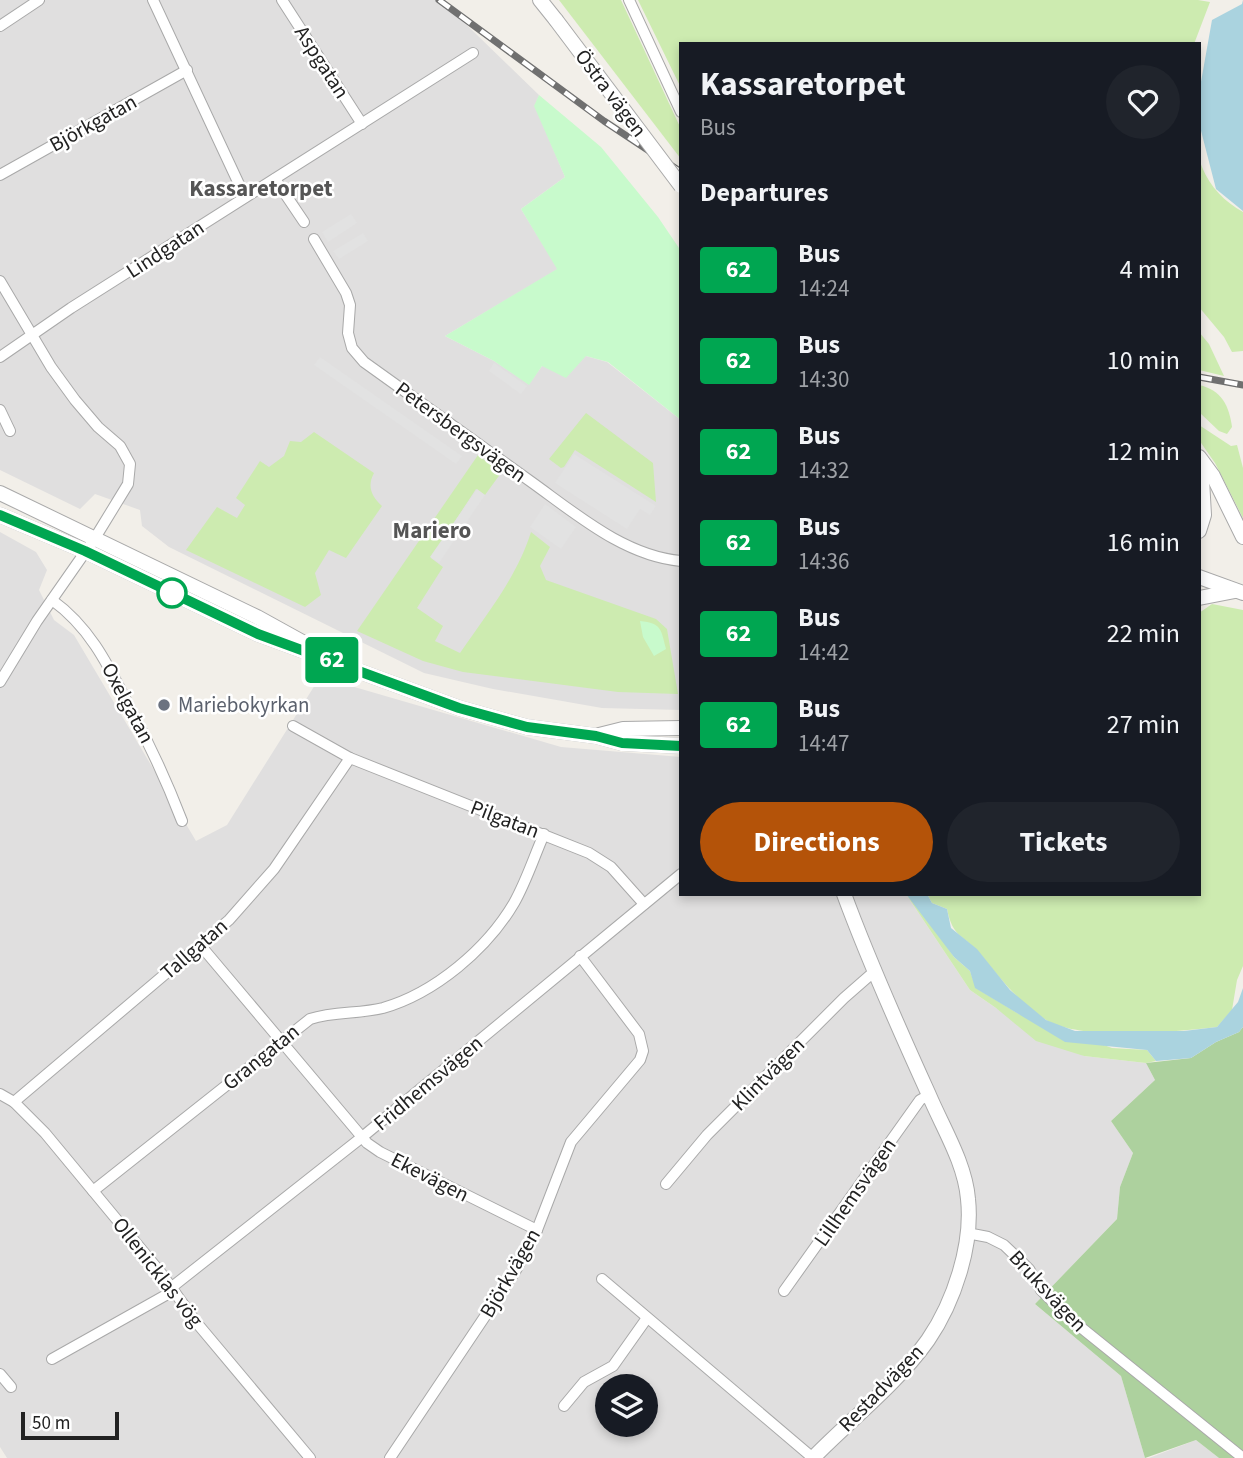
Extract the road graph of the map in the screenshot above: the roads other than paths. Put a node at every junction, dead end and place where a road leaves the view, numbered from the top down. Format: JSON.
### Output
{"nodes":[{"id":1,"x":38,"y":0,"type":"edge"},
{"id":2,"x":153,"y":0,"type":"edge"},
{"id":3,"x":282,"y":0,"type":"edge"},
{"id":4,"x":540,"y":0,"type":"edge"},
{"id":5,"x":629,"y":0,"type":"edge"},
{"id":6,"x":0,"y":26,"type":"edge"},
{"id":7,"x":473,"y":53,"type":"dead end"},
{"id":8,"x":187,"y":70,"type":"junction"},
{"id":9,"x":679,"y":108,"type":"edge"},
{"id":10,"x":362,"y":124,"type":"junction"},
{"id":11,"x":0,"y":176,"type":"edge"},
{"id":12,"x":275,"y":179,"type":"junction"},
{"id":13,"x":679,"y":183,"type":"edge"},
{"id":14,"x":245,"y":197,"type":"junction"},
{"id":15,"x":304,"y":222,"type":"dead end"},
{"id":16,"x":314,"y":239,"type":"dead end"},
{"id":17,"x":0,"y":281,"type":"edge"},
{"id":18,"x":32,"y":335,"type":"junction"},
{"id":19,"x":0,"y":357,"type":"edge"},
{"id":20,"x":0,"y":410,"type":"edge"},
{"id":21,"x":10,"y":431,"type":"dead end"},
{"id":22,"x":1201,"y":460,"type":"edge"},
{"id":23,"x":1201,"y":470,"type":"edge"},
{"id":24,"x":0,"y":493,"type":"edge"},
{"id":25,"x":0,"y":515,"type":"edge"},
{"id":26,"x":1201,"y":525,"type":"edge"},
{"id":27,"x":1243,"y":537,"type":"edge"},
{"id":28,"x":95,"y":538,"type":"junction"},
{"id":29,"x":85,"y":551,"type":"junction"},
{"id":30,"x":679,"y":561,"type":"edge"},
{"id":31,"x":1201,"y":578,"type":"edge"},
{"id":32,"x":1240,"y":592,"type":"edge"},
{"id":33,"x":1201,"y":598,"type":"edge"},
{"id":34,"x":52,"y":600,"type":"junction"},
{"id":35,"x":339,"y":663,"type":"junction"},
{"id":36,"x":0,"y":682,"type":"edge"},
{"id":37,"x":293,"y":726,"type":"dead end"},
{"id":38,"x":679,"y":728,"type":"edge"},
{"id":39,"x":596,"y":736,"type":"junction"},
{"id":40,"x":679,"y":746,"type":"edge"},
{"id":41,"x":346,"y":763,"type":"junction"},
{"id":42,"x":182,"y":821,"type":"dead end"},
{"id":43,"x":544,"y":834,"type":"junction"},
{"id":44,"x":679,"y":876,"type":"edge"},
{"id":45,"x":845,"y":896,"type":"edge"},
{"id":46,"x":644,"y":904,"type":"junction"},
{"id":47,"x":201,"y":946,"type":"junction"},
{"id":48,"x":580,"y":956,"type":"junction"},
{"id":49,"x":876,"y":970,"type":"junction"},
{"id":50,"x":280,"y":1042,"type":"junction"},
{"id":51,"x":0,"y":1094,"type":"edge"},
{"id":52,"x":929,"y":1095,"type":"junction"},
{"id":53,"x":15,"y":1101,"type":"junction"},
{"id":54,"x":361,"y":1138,"type":"junction"},
{"id":55,"x":666,"y":1184,"type":"dead end"},
{"id":56,"x":93,"y":1191,"type":"junction"},
{"id":57,"x":537,"y":1230,"type":"junction"},
{"id":58,"x":967,"y":1233,"type":"junction"},
{"id":59,"x":602,"y":1279,"type":"dead end"},
{"id":60,"x":172,"y":1287,"type":"junction"},
{"id":61,"x":784,"y":1291,"type":"dead end"},
{"id":62,"x":647,"y":1318,"type":"junction"},
{"id":63,"x":52,"y":1359,"type":"dead end"},
{"id":64,"x":0,"y":1374,"type":"edge"},
{"id":65,"x":11,"y":1387,"type":"dead end"},
{"id":66,"x":565,"y":1406,"type":"dead end"},
{"id":67,"x":310,"y":1458,"type":"edge"},
{"id":68,"x":390,"y":1458,"type":"edge"},
{"id":69,"x":813,"y":1458,"type":"edge"},
{"id":70,"x":1243,"y":1458,"type":"edge"}],
"edges":[{"from":1,"to":6,"type":"street"},
{"from":2,"to":8,"type":"street"},
{"from":3,"to":10,"type":"street","name":"Aspgatan"},
{"from":4,"to":13,"type":"street","name":"Östra vägen","bridge":true},
{"from":5,"to":9,"type":"street"},
{"from":7,"to":10,"type":"street","name":"Lindgatan"},
{"from":8,"to":11,"type":"street","name":"Björkgatan"},
{"from":8,"to":14,"type":"street"},
{"from":10,"to":12,"type":"street","name":"Lindgatan"},
{"from":12,"to":14,"type":"street","name":"Lindgatan"},
{"from":12,"to":15,"type":"street"},
{"from":14,"to":18,"type":"street","name":"Lindgatan"},
{"from":16,"to":30,"type":"street","name":"Petersbergsvägen"},
{"from":17,"to":18,"type":"street"},
{"from":18,"to":19,"type":"street","name":"Lindgatan"},
{"from":18,"to":28,"type":"street"},
{"from":20,"to":21,"type":"street"},
{"from":22,"to":27,"type":"street"},
{"from":23,"to":26,"type":"street"},
{"from":24,"to":28,"type":"street"},
{"from":25,"to":29,"type":"street"},
{"from":28,"to":29,"type":"street"},
{"from":28,"to":35,"type":"street"},
{"from":29,"to":34,"type":"street"},
{"from":29,"to":35,"type":"street"},
{"from":31,"to":32,"type":"street"},
{"from":32,"to":33,"type":"street"},
{"from":34,"to":36,"type":"street"},
{"from":34,"to":42,"type":"street","name":"Oxelgatan"},
{"from":35,"to":39,"type":"street"},
{"from":37,"to":41,"type":"street","name":"Pilgatan"},
{"from":38,"to":39,"type":"street"},
{"from":39,"to":40,"type":"street"},
{"from":41,"to":43,"type":"street","name":"Pilgatan"},
{"from":41,"to":47,"type":"street","name":"Tallgatan"},
{"from":43,"to":46,"type":"street","name":"Pilgatan"},
{"from":43,"to":50,"type":"street","name":"Grangatan"},
{"from":44,"to":46,"type":"street","name":"Fridhemsvägen"},
{"from":45,"to":49,"type":"street"},
{"from":46,"to":48,"type":"street","name":"Fridhemsvägen"},
{"from":47,"to":50,"type":"street","name":"Ekevägen"},
{"from":47,"to":53,"type":"street","name":"Tallgatan"},
{"from":48,"to":54,"type":"street","name":"Fridhemsvägen"},
{"from":48,"to":57,"type":"street","name":"Björkvägen"},
{"from":49,"to":52,"type":"street"},
{"from":49,"to":55,"type":"street","name":"Klintvägen"},
{"from":50,"to":54,"type":"street","name":"Ekevägen"},
{"from":50,"to":56,"type":"street","name":"Grangatan"},
{"from":51,"to":53,"type":"street","name":"Ollenicklas vög"},
{"from":52,"to":58,"type":"street"},
{"from":52,"to":61,"type":"street","name":"Lillhemsvägen"},
{"from":53,"to":56,"type":"street","name":"Ollenicklas vög"},
{"from":54,"to":57,"type":"street","name":"Ekevägen"},
{"from":54,"to":60,"type":"street","name":"Fridhemsvägen"},
{"from":56,"to":60,"type":"street","name":"Ollenicklas vög"},
{"from":57,"to":68,"type":"street","name":"Björkvägen"},
{"from":58,"to":69,"type":"street","name":"Restadvägen"},
{"from":58,"to":70,"type":"street","name":"Bruksvägen"},
{"from":59,"to":62,"type":"street"},
{"from":60,"to":63,"type":"street","name":"Fridhemsvägen"},
{"from":60,"to":67,"type":"street","name":"Ollenicklas vög"},
{"from":62,"to":66,"type":"street"},
{"from":62,"to":69,"type":"street"},
{"from":64,"to":65,"type":"street"}]}
